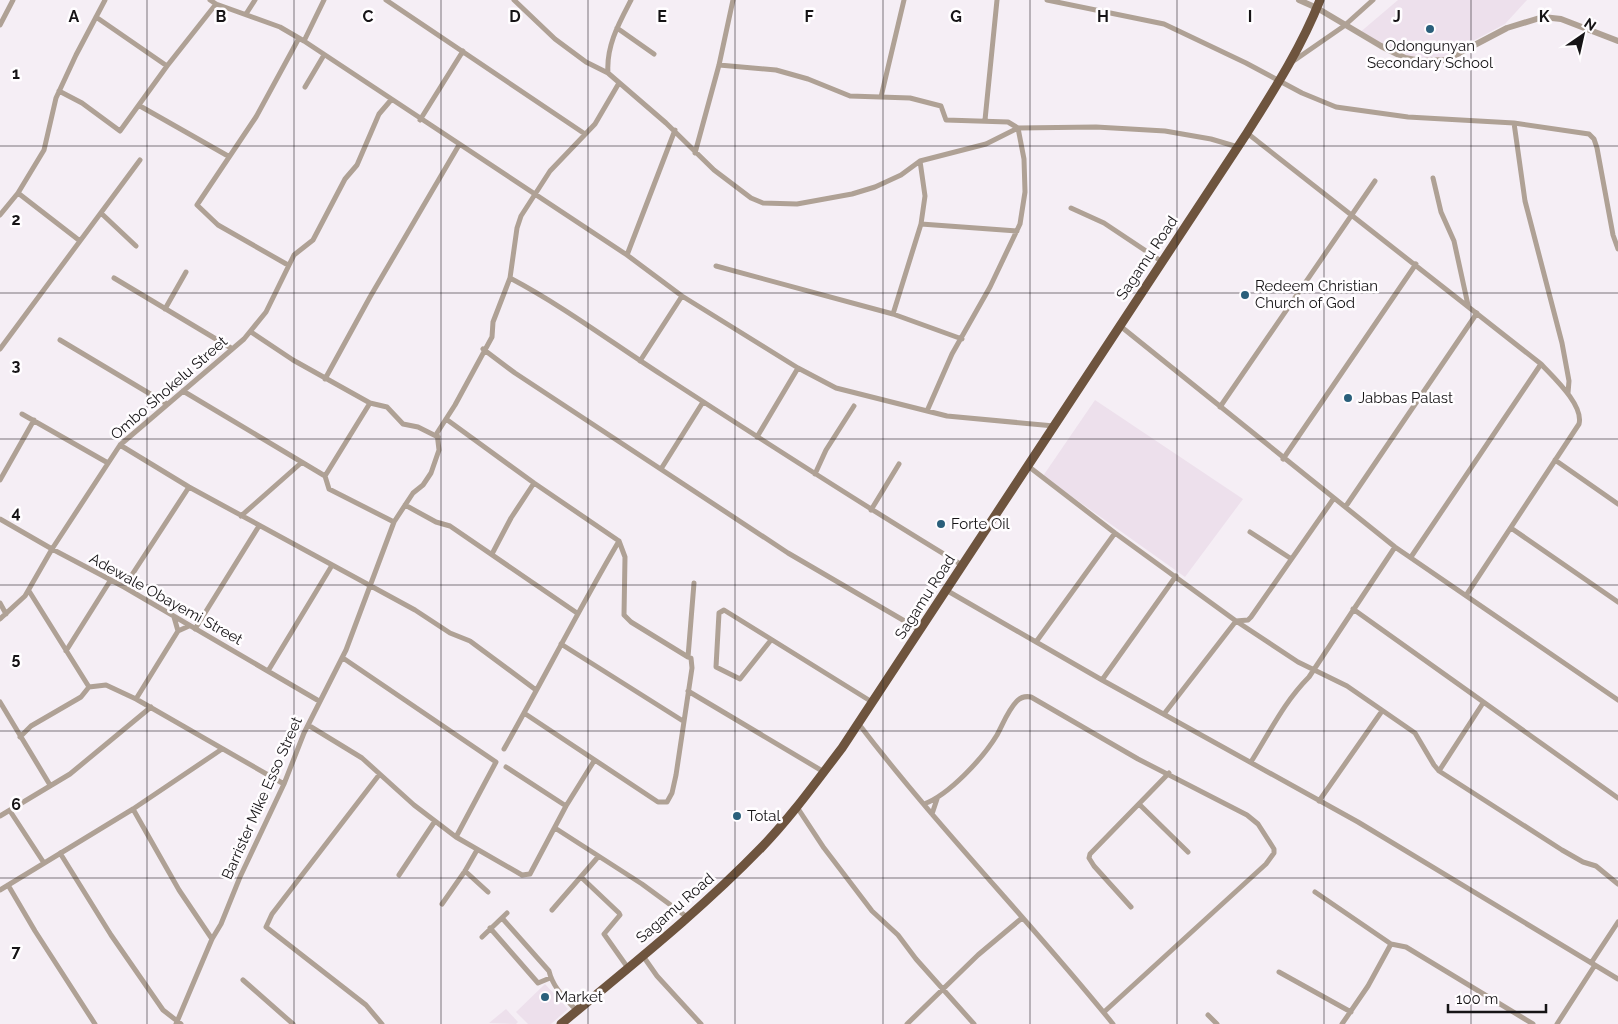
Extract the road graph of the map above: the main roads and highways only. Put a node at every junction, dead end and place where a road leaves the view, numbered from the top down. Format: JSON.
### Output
{"nodes":[{"id":1,"x":1318,"y":4,"type":"edge"},
{"id":2,"x":567,"y":1022,"type":"edge"}],
"edges":[{"from":1,"to":2,"type":"highway","name":"Sagamu Road"}]}
